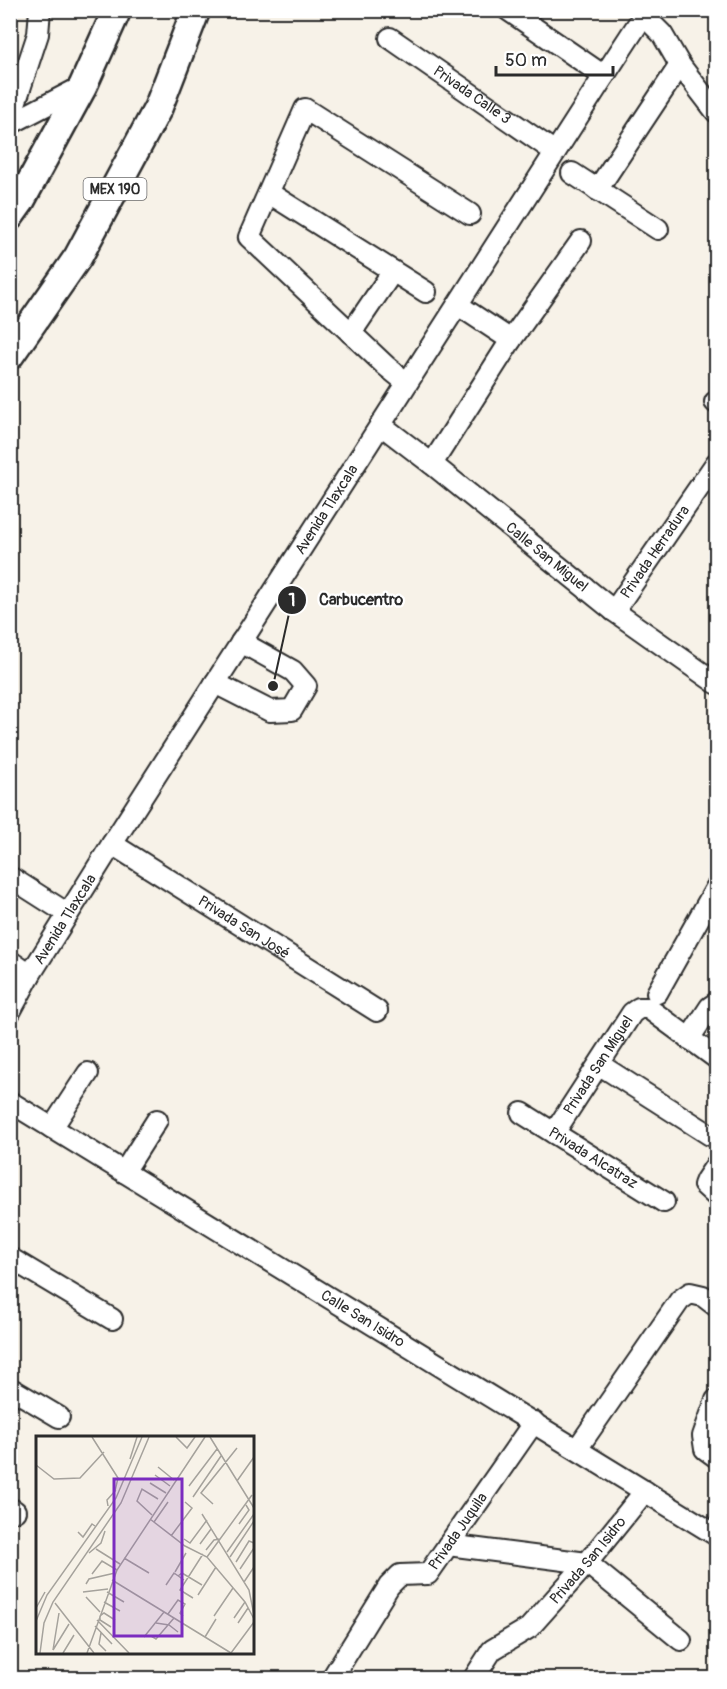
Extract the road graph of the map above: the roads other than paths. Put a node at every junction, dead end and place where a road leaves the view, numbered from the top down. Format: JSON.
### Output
{"nodes":[{"id":1,"x":40,"y":10,"type":"edge"},
{"id":2,"x":117,"y":10,"type":"edge"},
{"id":3,"x":196,"y":10,"type":"edge"},
{"id":4,"x":508,"y":10,"type":"edge"},
{"id":5,"x":646,"y":13,"type":"edge"},
{"id":6,"x":390,"y":38,"type":"dead end"},
{"id":7,"x":680,"y":65,"type":"junction"},
{"id":8,"x":603,"y":76,"type":"junction"},
{"id":9,"x":83,"y":86,"type":"junction"},
{"id":10,"x":717,"y":112,"type":"edge"},
{"id":11,"x":10,"y":122,"type":"edge"},
{"id":12,"x":555,"y":152,"type":"junction"},
{"id":13,"x":572,"y":173,"type":"dead end"},
{"id":14,"x":597,"y":190,"type":"junction"},
{"id":15,"x":269,"y":193,"type":"junction"},
{"id":16,"x":470,"y":214,"type":"dead end"},
{"id":17,"x":10,"y":216,"type":"edge"},
{"id":18,"x":658,"y":229,"type":"dead end"},
{"id":19,"x":581,"y":241,"type":"dead end"},
{"id":20,"x":393,"y":271,"type":"junction"},
{"id":21,"x":426,"y":292,"type":"dead end"},
{"id":22,"x":465,"y":310,"type":"junction"},
{"id":23,"x":351,"y":333,"type":"junction"},
{"id":24,"x":511,"y":340,"type":"junction"},
{"id":25,"x":10,"y":355,"type":"edge"},
{"id":26,"x":407,"y":383,"type":"junction"},
{"id":27,"x":381,"y":425,"type":"junction"},
{"id":28,"x":717,"y":463,"type":"edge"},
{"id":29,"x":432,"y":464,"type":"junction"},
{"id":30,"x":614,"y":611,"type":"junction"},
{"id":31,"x":241,"y":642,"type":"junction"},
{"id":32,"x":215,"y":683,"type":"junction"},
{"id":33,"x":717,"y":683,"type":"edge"},
{"id":34,"x":112,"y":844,"type":"junction"},
{"id":35,"x":10,"y":877,"type":"edge"},
{"id":36,"x":714,"y":898,"type":"edge"},
{"id":37,"x":68,"y":914,"type":"junction"},
{"id":38,"x":19,"y":967,"type":"edge"},
{"id":39,"x":652,"y":1000,"type":"junction"},
{"id":40,"x":717,"y":1003,"type":"edge"},
{"id":41,"x":377,"y":1011,"type":"dead end"},
{"id":42,"x":10,"y":1012,"type":"edge"},
{"id":43,"x":690,"y":1039,"type":"junction"},
{"id":44,"x":717,"y":1058,"type":"edge"},
{"id":45,"x":600,"y":1065,"type":"junction"},
{"id":46,"x":88,"y":1073,"type":"dead end"},
{"id":47,"x":10,"y":1102,"type":"edge"},
{"id":48,"x":522,"y":1113,"type":"dead end"},
{"id":49,"x":157,"y":1120,"type":"dead end"},
{"id":50,"x":52,"y":1128,"type":"junction"},
{"id":51,"x":554,"y":1134,"type":"junction"},
{"id":52,"x":710,"y":1134,"type":"dead end"},
{"id":53,"x":717,"y":1165,"type":"edge"},
{"id":54,"x":124,"y":1172,"type":"junction"},
{"id":55,"x":717,"y":1196,"type":"edge"},
{"id":56,"x":664,"y":1203,"type":"dead end"},
{"id":57,"x":10,"y":1258,"type":"edge"},
{"id":58,"x":717,"y":1305,"type":"edge"},
{"id":59,"x":112,"y":1319,"type":"dead end"},
{"id":60,"x":10,"y":1388,"type":"edge"},
{"id":61,"x":717,"y":1401,"type":"edge"},
{"id":62,"x":58,"y":1417,"type":"dead end"},
{"id":63,"x":534,"y":1422,"type":"junction"},
{"id":64,"x":577,"y":1449,"type":"junction"},
{"id":65,"x":717,"y":1457,"type":"edge"},
{"id":66,"x":645,"y":1491,"type":"junction"},
{"id":67,"x":717,"y":1535,"type":"edge"},
{"id":68,"x":448,"y":1545,"type":"junction"},
{"id":69,"x":587,"y":1563,"type":"junction"},
{"id":70,"x":681,"y":1640,"type":"dead end"},
{"id":71,"x":332,"y":1678,"type":"edge"},
{"id":72,"x":474,"y":1678,"type":"edge"}],
"edges":[{"from":1,"to":11,"type":"street"},
{"from":2,"to":9,"type":"highway"},
{"from":3,"to":25,"type":"highway","number":"MEX 190"},
{"from":4,"to":8,"type":"street"},
{"from":5,"to":7,"type":"street"},
{"from":5,"to":8,"type":"street","name":"Avenida Tlaxcala"},
{"from":6,"to":12,"type":"street","name":"Privada Calle 3"},
{"from":7,"to":10,"type":"street"},
{"from":7,"to":14,"type":"street"},
{"from":8,"to":12,"type":"street","name":"Avenida Tlaxcala"},
{"from":9,"to":11,"type":"street"},
{"from":9,"to":17,"type":"highway"},
{"from":12,"to":22,"type":"street","name":"Avenida Tlaxcala"},
{"from":13,"to":14,"type":"street"},
{"from":14,"to":18,"type":"street"},
{"from":15,"to":16,"type":"street"},
{"from":15,"to":20,"type":"street"},
{"from":15,"to":23,"type":"street"},
{"from":19,"to":24,"type":"street"},
{"from":20,"to":21,"type":"street"},
{"from":20,"to":23,"type":"street"},
{"from":22,"to":24,"type":"street"},
{"from":22,"to":26,"type":"street","name":"Avenida Tlaxcala"},
{"from":23,"to":26,"type":"street"},
{"from":24,"to":29,"type":"street"},
{"from":26,"to":27,"type":"street","name":"Avenida Tlaxcala"},
{"from":27,"to":29,"type":"street","name":"Calle San Miguel"},
{"from":27,"to":31,"type":"street","name":"Avenida Tlaxcala"},
{"from":28,"to":30,"type":"street","name":"Privada Herradura"},
{"from":29,"to":30,"type":"street","name":"Calle San Miguel"},
{"from":30,"to":33,"type":"street","name":"Calle San Miguel"},
{"from":31,"to":32,"type":"street","name":"Avenida Tlaxcala"},
{"from":31,"to":32,"type":"street"},
{"from":32,"to":34,"type":"street","name":"Avenida Tlaxcala"},
{"from":34,"to":37,"type":"street","name":"Avenida Tlaxcala"},
{"from":34,"to":41,"type":"street","name":"Privada San José"},
{"from":35,"to":37,"type":"street"},
{"from":36,"to":39,"type":"street","name":"Privada San Miguel"},
{"from":37,"to":38,"type":"street","name":"Avenida Tlaxcala"},
{"from":38,"to":42,"type":"street","name":"Avenida Tlaxcala"},
{"from":39,"to":43,"type":"street"},
{"from":39,"to":45,"type":"street","name":"Privada San Miguel"},
{"from":40,"to":43,"type":"street"},
{"from":43,"to":44,"type":"street"},
{"from":45,"to":51,"type":"street","name":"Privada San Miguel"},
{"from":45,"to":52,"type":"street"},
{"from":46,"to":50,"type":"street"},
{"from":47,"to":50,"type":"street","name":"Calle San Isidro"},
{"from":48,"to":51,"type":"street","name":"Privada Alcatraz"},
{"from":49,"to":54,"type":"street"},
{"from":50,"to":54,"type":"street","name":"Calle San Isidro"},
{"from":51,"to":56,"type":"street","name":"Privada Alcatraz"},
{"from":53,"to":55,"type":"street"},
{"from":54,"to":63,"type":"street","name":"Calle San Isidro"},
{"from":57,"to":59,"type":"street"},
{"from":58,"to":64,"type":"street"},
{"from":60,"to":62,"type":"street"},
{"from":61,"to":65,"type":"street"},
{"from":63,"to":64,"type":"street","name":"Calle San Isidro"},
{"from":63,"to":68,"type":"street","name":"Privada Juquila"},
{"from":64,"to":66,"type":"street","name":"Calle San Isidro"},
{"from":66,"to":67,"type":"street","name":"Calle San Isidro"},
{"from":66,"to":69,"type":"street","name":"Privada San Isidro"},
{"from":68,"to":69,"type":"street"},
{"from":68,"to":71,"type":"street","name":"Privada Juquila"},
{"from":69,"to":70,"type":"street"},
{"from":69,"to":72,"type":"street","name":"Privada San Isidro"}]}
